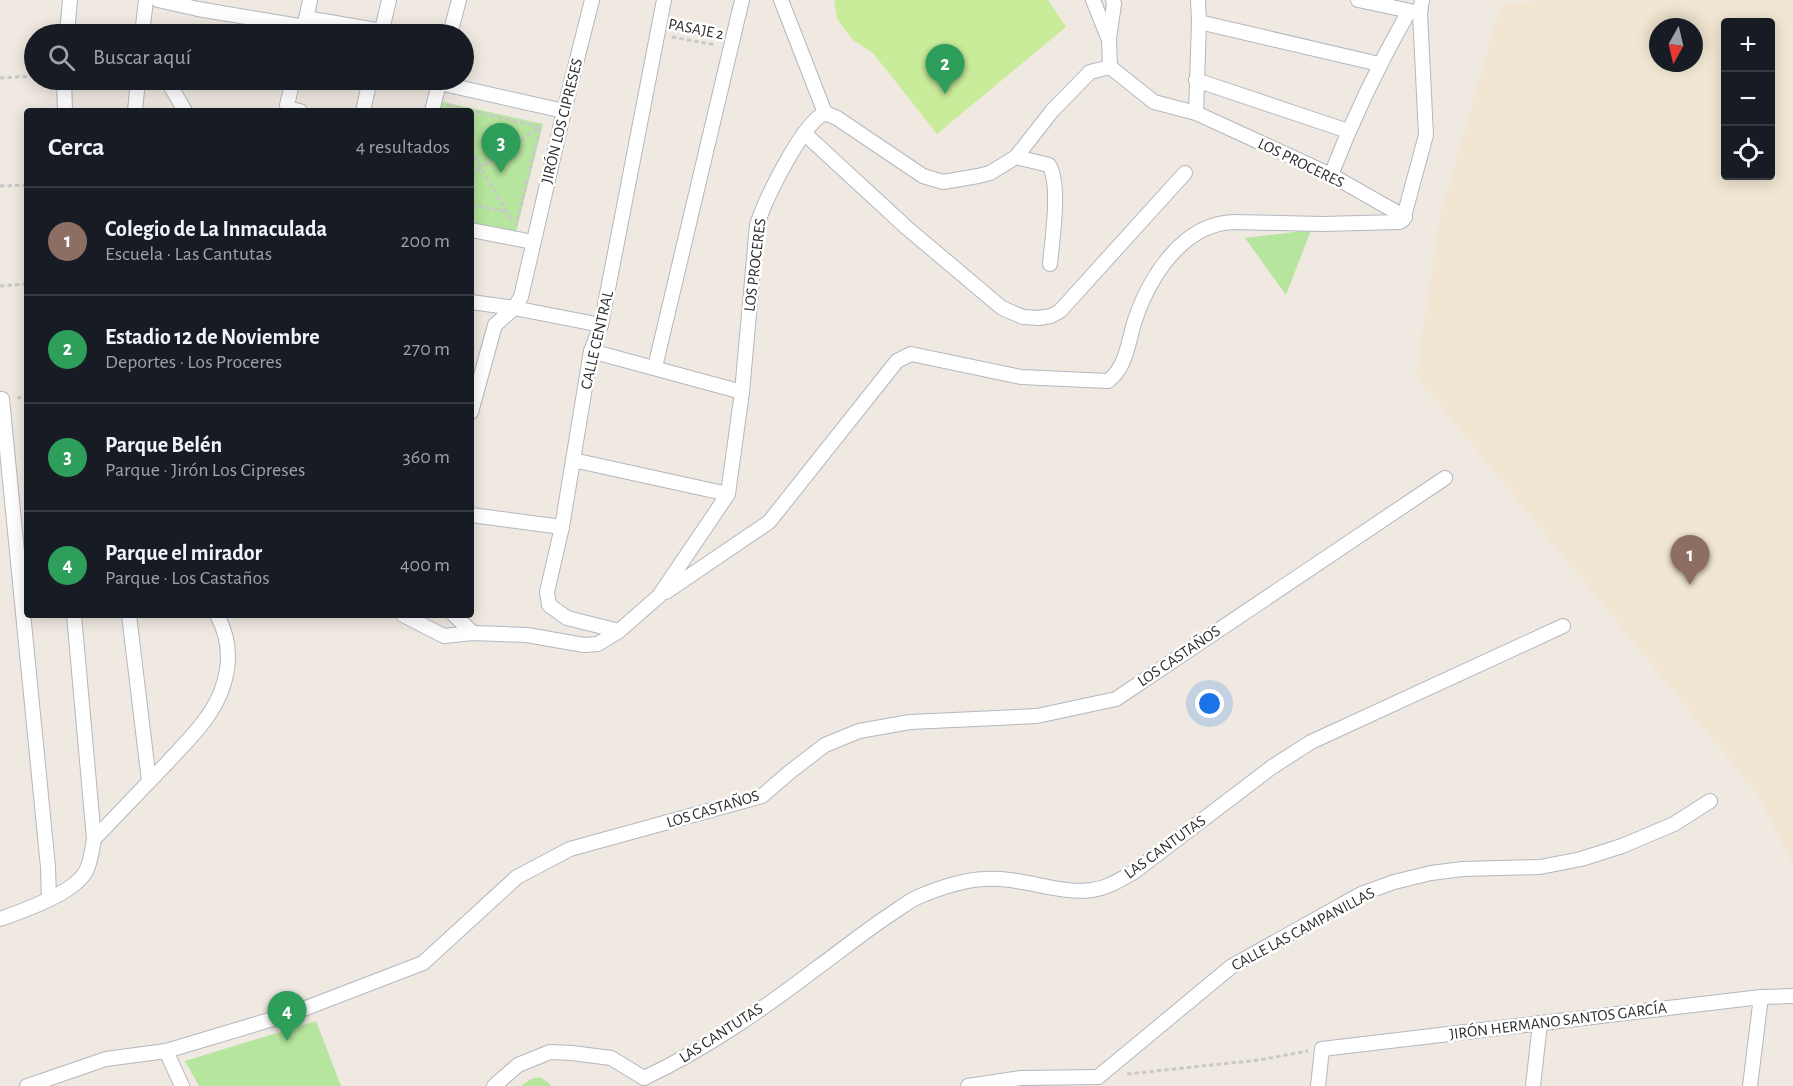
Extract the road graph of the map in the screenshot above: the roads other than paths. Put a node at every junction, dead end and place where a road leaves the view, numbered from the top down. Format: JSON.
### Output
{"nodes":[{"id":1,"x":70,"y":0,"type":"edge"},
{"id":2,"x":146,"y":0,"type":"edge"},
{"id":3,"x":158,"y":0,"type":"edge"},
{"id":4,"x":310,"y":0,"type":"edge"},
{"id":5,"x":389,"y":0,"type":"edge"},
{"id":6,"x":459,"y":0,"type":"edge"},
{"id":7,"x":592,"y":0,"type":"edge"},
{"id":8,"x":664,"y":0,"type":"edge"},
{"id":9,"x":742,"y":0,"type":"edge"},
{"id":10,"x":781,"y":0,"type":"edge"},
{"id":11,"x":1093,"y":0,"type":"edge"},
{"id":12,"x":1113,"y":0,"type":"edge"},
{"id":13,"x":1198,"y":0,"type":"edge"},
{"id":14,"x":1358,"y":0,"type":"edge"},
{"id":15,"x":1417,"y":8,"type":"edge"},
{"id":16,"x":1200,"y":22,"type":"junction"},
{"id":17,"x":68,"y":24,"type":"edge"},
{"id":18,"x":143,"y":24,"type":"edge"},
{"id":19,"x":287,"y":24,"type":"edge"},
{"id":20,"x":306,"y":24,"type":"edge"},
{"id":21,"x":384,"y":24,"type":"edge"},
{"id":22,"x":453,"y":24,"type":"edge"},
{"id":23,"x":1109,"y":40,"type":"junction"},
{"id":24,"x":1379,"y":64,"type":"junction"},
{"id":25,"x":1110,"y":67,"type":"junction"},
{"id":26,"x":1196,"y":80,"type":"junction"},
{"id":27,"x":474,"y":89,"type":"edge"},
{"id":28,"x":64,"y":90,"type":"edge"},
{"id":29,"x":137,"y":90,"type":"edge"},
{"id":30,"x":173,"y":90,"type":"edge"},
{"id":31,"x":291,"y":90,"type":"edge"},
{"id":32,"x":368,"y":90,"type":"edge"},
{"id":33,"x":438,"y":90,"type":"edge"},
{"id":34,"x":437,"y":107,"type":"edge"},
{"id":35,"x":65,"y":108,"type":"edge"},
{"id":36,"x":135,"y":108,"type":"edge"},
{"id":37,"x":183,"y":108,"type":"edge"},
{"id":38,"x":289,"y":108,"type":"edge"},
{"id":39,"x":364,"y":108,"type":"edge"},
{"id":40,"x":564,"y":111,"type":"junction"},
{"id":41,"x":825,"y":113,"type":"junction"},
{"id":42,"x":1196,"y":113,"type":"junction"},
{"id":43,"x":1348,"y":131,"type":"junction"},
{"id":44,"x":804,"y":133,"type":"junction"},
{"id":45,"x":1016,"y":157,"type":"junction"},
{"id":46,"x":1185,"y":173,"type":"dead end"},
{"id":47,"x":1331,"y":175,"type":"junction"},
{"id":48,"x":1405,"y":217,"type":"junction"},
{"id":49,"x":474,"y":230,"type":"edge"},
{"id":50,"x":524,"y":237,"type":"junction"},
{"id":51,"x":1050,"y":264,"type":"dead end"},
{"id":52,"x":474,"y":302,"type":"edge"},
{"id":53,"x":514,"y":308,"type":"junction"},
{"id":54,"x":601,"y":325,"type":"junction"},
{"id":55,"x":591,"y":351,"type":"junction"},
{"id":56,"x":655,"y":367,"type":"junction"},
{"id":57,"x":742,"y":392,"type":"junction"},
{"id":58,"x":2,"y":399,"type":"dead end"},
{"id":59,"x":474,"y":400,"type":"edge"},
{"id":60,"x":573,"y":460,"type":"junction"},
{"id":61,"x":1445,"y":478,"type":"dead end"},
{"id":62,"x":728,"y":494,"type":"junction"},
{"id":63,"x":474,"y":515,"type":"edge"},
{"id":64,"x":562,"y":527,"type":"junction"},
{"id":65,"x":23,"y":579,"type":"edge"},
{"id":66,"x":659,"y":596,"type":"junction"},
{"id":67,"x":26,"y":618,"type":"edge"},
{"id":68,"x":74,"y":618,"type":"edge"},
{"id":69,"x":129,"y":618,"type":"edge"},
{"id":70,"x":219,"y":618,"type":"edge"},
{"id":71,"x":409,"y":618,"type":"edge"},
{"id":72,"x":457,"y":618,"type":"edge"},
{"id":73,"x":1563,"y":626,"type":"dead end"},
{"id":74,"x":619,"y":631,"type":"junction"},
{"id":75,"x":473,"y":633,"type":"junction"},
{"id":76,"x":149,"y":781,"type":"junction"},
{"id":77,"x":1710,"y":801,"type":"dead end"},
{"id":78,"x":94,"y":839,"type":"junction"},
{"id":79,"x":49,"y":898,"type":"junction"},
{"id":80,"x":0,"y":919,"type":"edge"},
{"id":81,"x":1793,"y":996,"type":"edge"},
{"id":82,"x":1761,"y":997,"type":"junction"},
{"id":83,"x":1540,"y":1023,"type":"junction"},
{"id":84,"x":166,"y":1051,"type":"junction"},
{"id":85,"x":58,"y":1081,"type":"edge"},
{"id":86,"x":1098,"y":1081,"type":"edge"},
{"id":87,"x":644,"y":1082,"type":"edge"},
{"id":88,"x":27,"y":1086,"type":"edge"},
{"id":89,"x":182,"y":1086,"type":"edge"},
{"id":90,"x":494,"y":1086,"type":"edge"},
{"id":91,"x":968,"y":1086,"type":"edge"},
{"id":92,"x":1318,"y":1086,"type":"edge"},
{"id":93,"x":1533,"y":1086,"type":"edge"},
{"id":94,"x":1750,"y":1086,"type":"edge"}],
"edges":[{"from":1,"to":17,"type":"street"},
{"from":2,"to":18,"type":"street"},
{"from":3,"to":19,"type":"street"},
{"from":4,"to":20,"type":"street"},
{"from":5,"to":21,"type":"street"},
{"from":6,"to":22,"type":"street"},
{"from":7,"to":40,"type":"street","name":"JIRÓN LOS CIPRESES"},
{"from":8,"to":54,"type":"street","name":"CALLE CENTRAL"},
{"from":9,"to":56,"type":"street"},
{"from":10,"to":41,"type":"street"},
{"from":11,"to":23,"type":"street"},
{"from":12,"to":23,"type":"street"},
{"from":13,"to":16,"type":"street"},
{"from":14,"to":15,"type":"street"},
{"from":15,"to":24,"type":"street"},
{"from":15,"to":48,"type":"street"},
{"from":16,"to":24,"type":"street"},
{"from":16,"to":26,"type":"street"},
{"from":23,"to":25,"type":"street"},
{"from":24,"to":43,"type":"street"},
{"from":25,"to":42,"type":"street","name":"LOS PROCERES"},
{"from":25,"to":45,"type":"street"},
{"from":26,"to":42,"type":"street"},
{"from":26,"to":43,"type":"street"},
{"from":27,"to":40,"type":"street"},
{"from":28,"to":35,"type":"street"},
{"from":29,"to":36,"type":"street"},
{"from":30,"to":37,"type":"street"},
{"from":31,"to":38,"type":"street"},
{"from":32,"to":39,"type":"street"},
{"from":33,"to":34,"type":"street"},
{"from":40,"to":50,"type":"street","name":"JIRÓN LOS CIPRESES"},
{"from":41,"to":44,"type":"street","name":"LOS PROCERES"},
{"from":41,"to":45,"type":"street"},
{"from":42,"to":47,"type":"street","name":"LOS PROCERES"},
{"from":43,"to":47,"type":"street"},
{"from":44,"to":46,"type":"street"},
{"from":44,"to":57,"type":"street","name":"LOS PROCERES"},
{"from":45,"to":51,"type":"street"},
{"from":47,"to":48,"type":"street","name":"LOS PROCERES"},
{"from":48,"to":66,"type":"street"},
{"from":49,"to":50,"type":"street"},
{"from":50,"to":53,"type":"street","name":"JIRÓN LOS CIPRESES"},
{"from":52,"to":53,"type":"street"},
{"from":53,"to":54,"type":"street"},
{"from":53,"to":59,"type":"street"},
{"from":54,"to":55,"type":"street","name":"CALLE CENTRAL"},
{"from":55,"to":56,"type":"street"},
{"from":55,"to":60,"type":"street","name":"CALLE CENTRAL"},
{"from":56,"to":57,"type":"street"},
{"from":57,"to":62,"type":"street","name":"LOS PROCERES"},
{"from":58,"to":65,"type":"street"},
{"from":60,"to":62,"type":"street"},
{"from":60,"to":64,"type":"street","name":"CALLE CENTRAL"},
{"from":61,"to":84,"type":"street","name":"LOS CASTAÑOS"},
{"from":62,"to":66,"type":"street","name":"LOS PROCERES"},
{"from":63,"to":64,"type":"street"},
{"from":64,"to":74,"type":"street","name":"CALLE CENTRAL"},
{"from":66,"to":74,"type":"street","name":"LOS PROCERES"},
{"from":67,"to":79,"type":"street"},
{"from":68,"to":78,"type":"street"},
{"from":69,"to":76,"type":"street"},
{"from":70,"to":76,"type":"street"},
{"from":71,"to":75,"type":"street","name":"LOS PROCERES"},
{"from":72,"to":75,"type":"street"},
{"from":73,"to":87,"type":"street","name":"LAS CANTUTAS"},
{"from":74,"to":75,"type":"street","name":"LOS PROCERES"},
{"from":76,"to":78,"type":"street"},
{"from":77,"to":86,"type":"street","name":"CALLE LAS CAMPANILLAS"},
{"from":78,"to":79,"type":"street"},
{"from":79,"to":80,"type":"street"},
{"from":81,"to":82,"type":"street","name":"JIRÓN HERMANO SANTOS GARCÍA"},
{"from":82,"to":83,"type":"street","name":"JIRÓN HERMANO SANTOS GARCÍA"},
{"from":82,"to":94,"type":"street"},
{"from":83,"to":92,"type":"street","name":"JIRÓN HERMANO SANTOS GARCÍA"},
{"from":83,"to":93,"type":"street"},
{"from":84,"to":85,"type":"street","name":"LOS CASTAÑOS"},
{"from":84,"to":89,"type":"street"},
{"from":85,"to":88,"type":"street","name":"LOS CASTAÑOS"},
{"from":86,"to":91,"type":"street"},
{"from":87,"to":90,"type":"street"}]}
